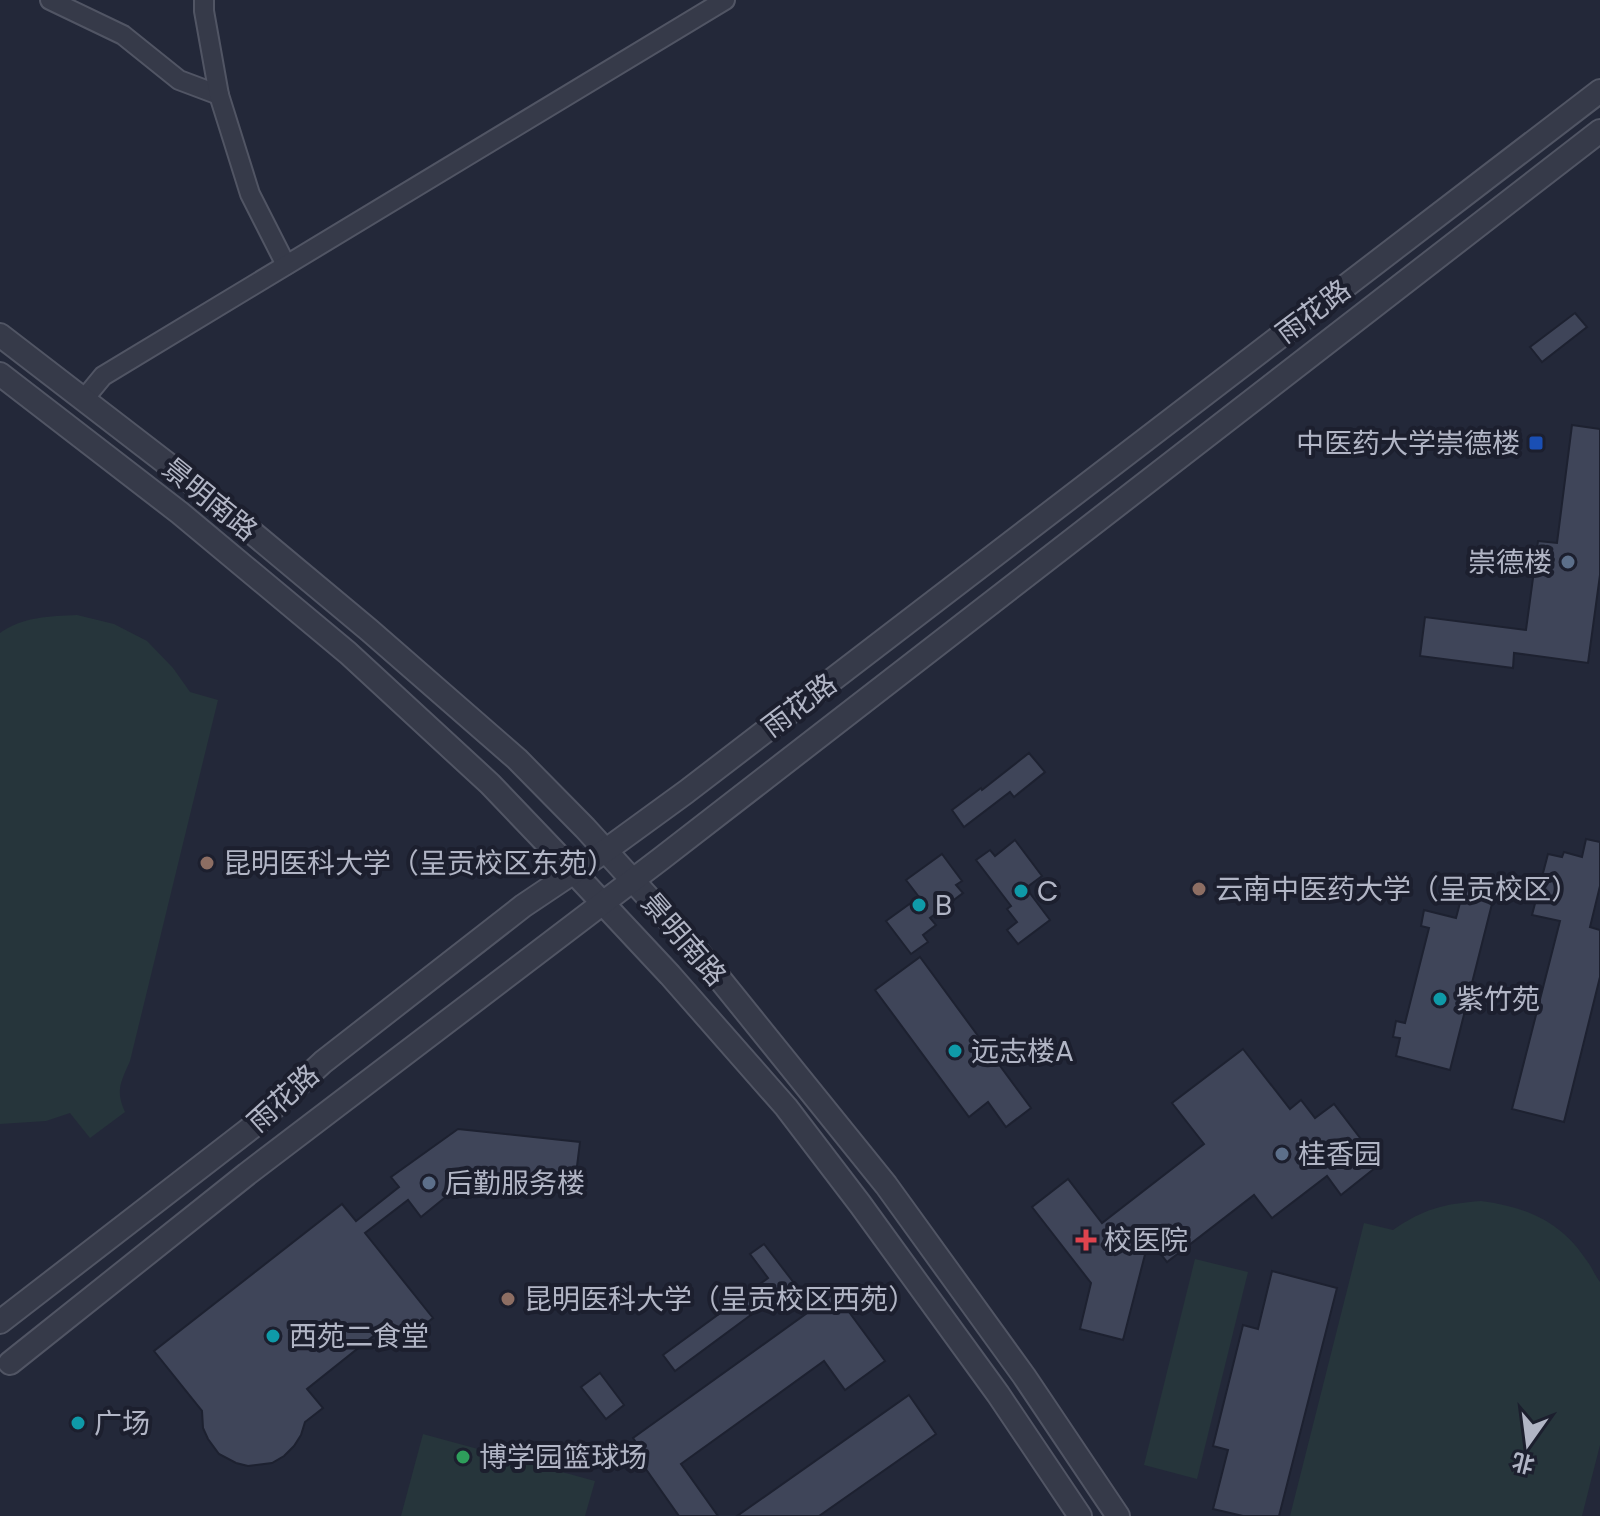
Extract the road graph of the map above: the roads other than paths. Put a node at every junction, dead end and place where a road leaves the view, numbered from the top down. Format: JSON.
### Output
{"nodes":[{"id":1,"x":50,"y":0,"type":"edge"},
{"id":2,"x":204,"y":0,"type":"edge"},
{"id":3,"x":725,"y":0,"type":"edge"},
{"id":4,"x":1600,"y":91,"type":"edge"},
{"id":5,"x":219,"y":95,"type":"junction"},
{"id":6,"x":1600,"y":131,"type":"edge"},
{"id":7,"x":286,"y":265,"type":"junction"},
{"id":8,"x":0,"y":335,"type":"edge"},
{"id":9,"x":0,"y":374,"type":"edge"},
{"id":10,"x":84,"y":399,"type":"junction"},
{"id":11,"x":605,"y":851,"type":"junction"},
{"id":12,"x":573,"y":872,"type":"junction"},
{"id":13,"x":632,"y":880,"type":"junction"},
{"id":14,"x":602,"y":903,"type":"junction"},
{"id":15,"x":0,"y":1322,"type":"edge"},
{"id":16,"x":10,"y":1363,"type":"dead end"},
{"id":17,"x":1080,"y":1516,"type":"edge"},
{"id":18,"x":1118,"y":1516,"type":"edge"}],
"edges":[{"from":1,"to":5,"type":"street"},
{"from":2,"to":5,"type":"street"},
{"from":3,"to":7,"type":"street"},
{"from":4,"to":11,"type":"street","name":"雨花路"},
{"from":5,"to":7,"type":"street"},
{"from":6,"to":13,"type":"street","name":"雨花路"},
{"from":7,"to":10,"type":"street"},
{"from":8,"to":10,"type":"street","name":"景明南路"},
{"from":9,"to":12,"type":"street","name":"景明南路"},
{"from":10,"to":11,"type":"street","name":"景明南路"},
{"from":11,"to":12,"type":"street","name":"雨花路"},
{"from":11,"to":13,"type":"street","name":"景明南路"},
{"from":12,"to":14,"type":"street","name":"景明南路"},
{"from":12,"to":15,"type":"street","name":"雨花路"},
{"from":13,"to":14,"type":"street","name":"雨花路"},
{"from":13,"to":18,"type":"street","name":"景明南路"},
{"from":14,"to":16,"type":"street","name":"雨花路"},
{"from":14,"to":17,"type":"street","name":"景明南路"}]}
